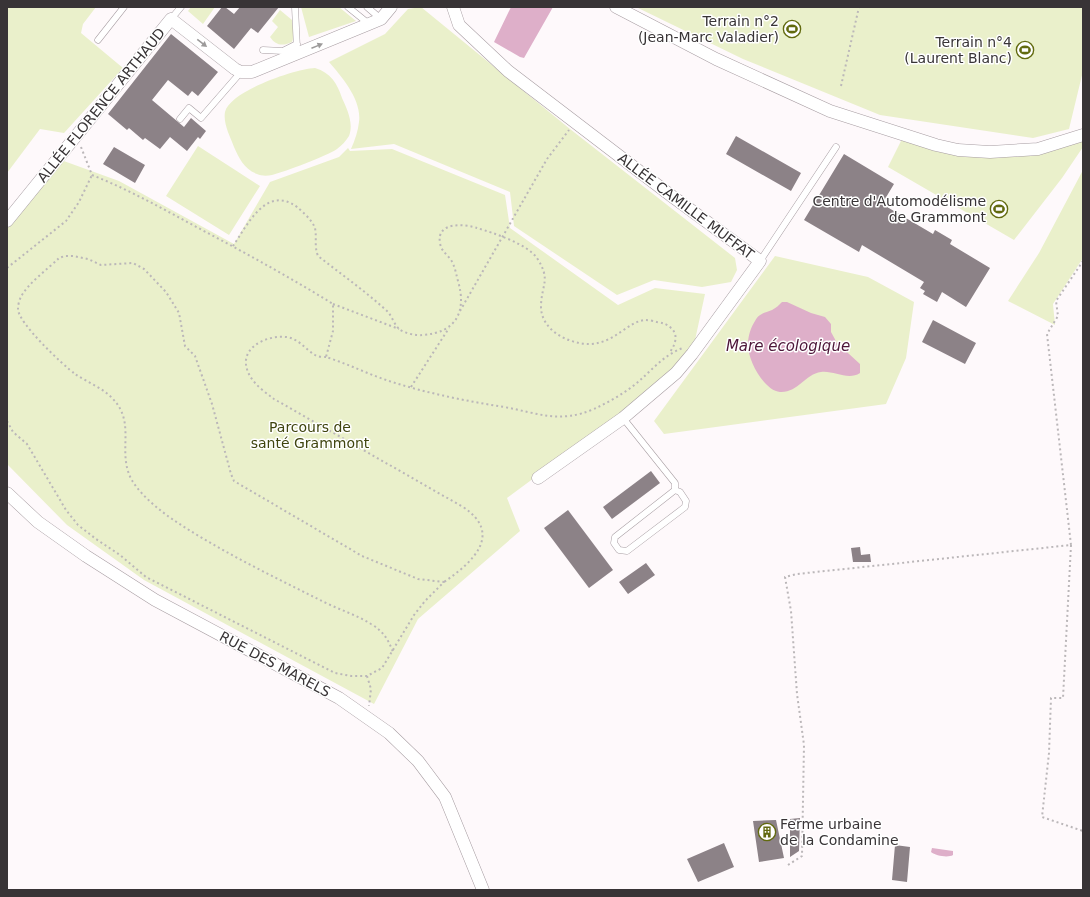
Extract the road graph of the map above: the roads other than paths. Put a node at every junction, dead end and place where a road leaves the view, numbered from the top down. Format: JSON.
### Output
{"nodes":[{"id":1,"x":124,"y":7,"type":"edge"},
{"id":2,"x":181,"y":7,"type":"edge"},
{"id":3,"x":295,"y":7,"type":"edge"},
{"id":4,"x":348,"y":7,"type":"edge"},
{"id":5,"x":367,"y":7,"type":"edge"},
{"id":6,"x":391,"y":7,"type":"edge"},
{"id":7,"x":453,"y":7,"type":"edge"},
{"id":8,"x":616,"y":7,"type":"edge"},
{"id":9,"x":381,"y":18,"type":"junction"},
{"id":10,"x":171,"y":19,"type":"junction"},
{"id":11,"x":369,"y":24,"type":"junction"},
{"id":12,"x":98,"y":40,"type":"dead end"},
{"id":13,"x":298,"y":48,"type":"junction"},
{"id":14,"x":263,"y":50,"type":"dead end"},
{"id":15,"x":241,"y":72,"type":"junction"},
{"id":16,"x":180,"y":119,"type":"dead end"},
{"id":17,"x":1083,"y":135,"type":"edge"},
{"id":18,"x":836,"y":147,"type":"dead end"},
{"id":19,"x":7,"y":220,"type":"edge"},
{"id":20,"x":760,"y":261,"type":"junction"},
{"id":21,"x":623,"y":418,"type":"junction"},
{"id":22,"x":538,"y":478,"type":"dead end"},
{"id":23,"x":675,"y":490,"type":"junction"},
{"id":24,"x":7,"y":494,"type":"edge"},
{"id":25,"x":483,"y":890,"type":"edge"}],
"edges":[{"from":1,"to":12,"type":"lane"},
{"from":2,"to":10,"type":"lane"},
{"from":3,"to":13,"type":"lane"},
{"from":4,"to":11,"type":"lane"},
{"from":5,"to":9,"type":"lane"},
{"from":6,"to":9,"type":"street"},
{"from":7,"to":20,"type":"street","name":"ALLÉE CAMILLE MUFFAT"},
{"from":8,"to":17,"type":"street"},
{"from":9,"to":11,"type":"street"},
{"from":10,"to":15,"type":"street","name":"ALLÉE FLORENCE ARTHAUD","one_way":true},
{"from":10,"to":19,"type":"street","name":"ALLÉE FLORENCE ARTHAUD"},
{"from":13,"to":11,"type":"street","one_way":true},
{"from":13,"to":14,"type":"lane"},
{"from":13,"to":15,"type":"street"},
{"from":15,"to":16,"type":"lane"},
{"from":18,"to":20,"type":"lane"},
{"from":20,"to":21,"type":"street","name":"ALLÉE CAMILLE MUFFAT"},
{"from":21,"to":22,"type":"street","name":"ALLÉE CAMILLE MUFFAT"},
{"from":21,"to":23,"type":"lane"},
{"from":23,"to":23,"type":"lane"},
{"from":24,"to":25,"type":"street","name":"RUE DES MARELS"}]}
